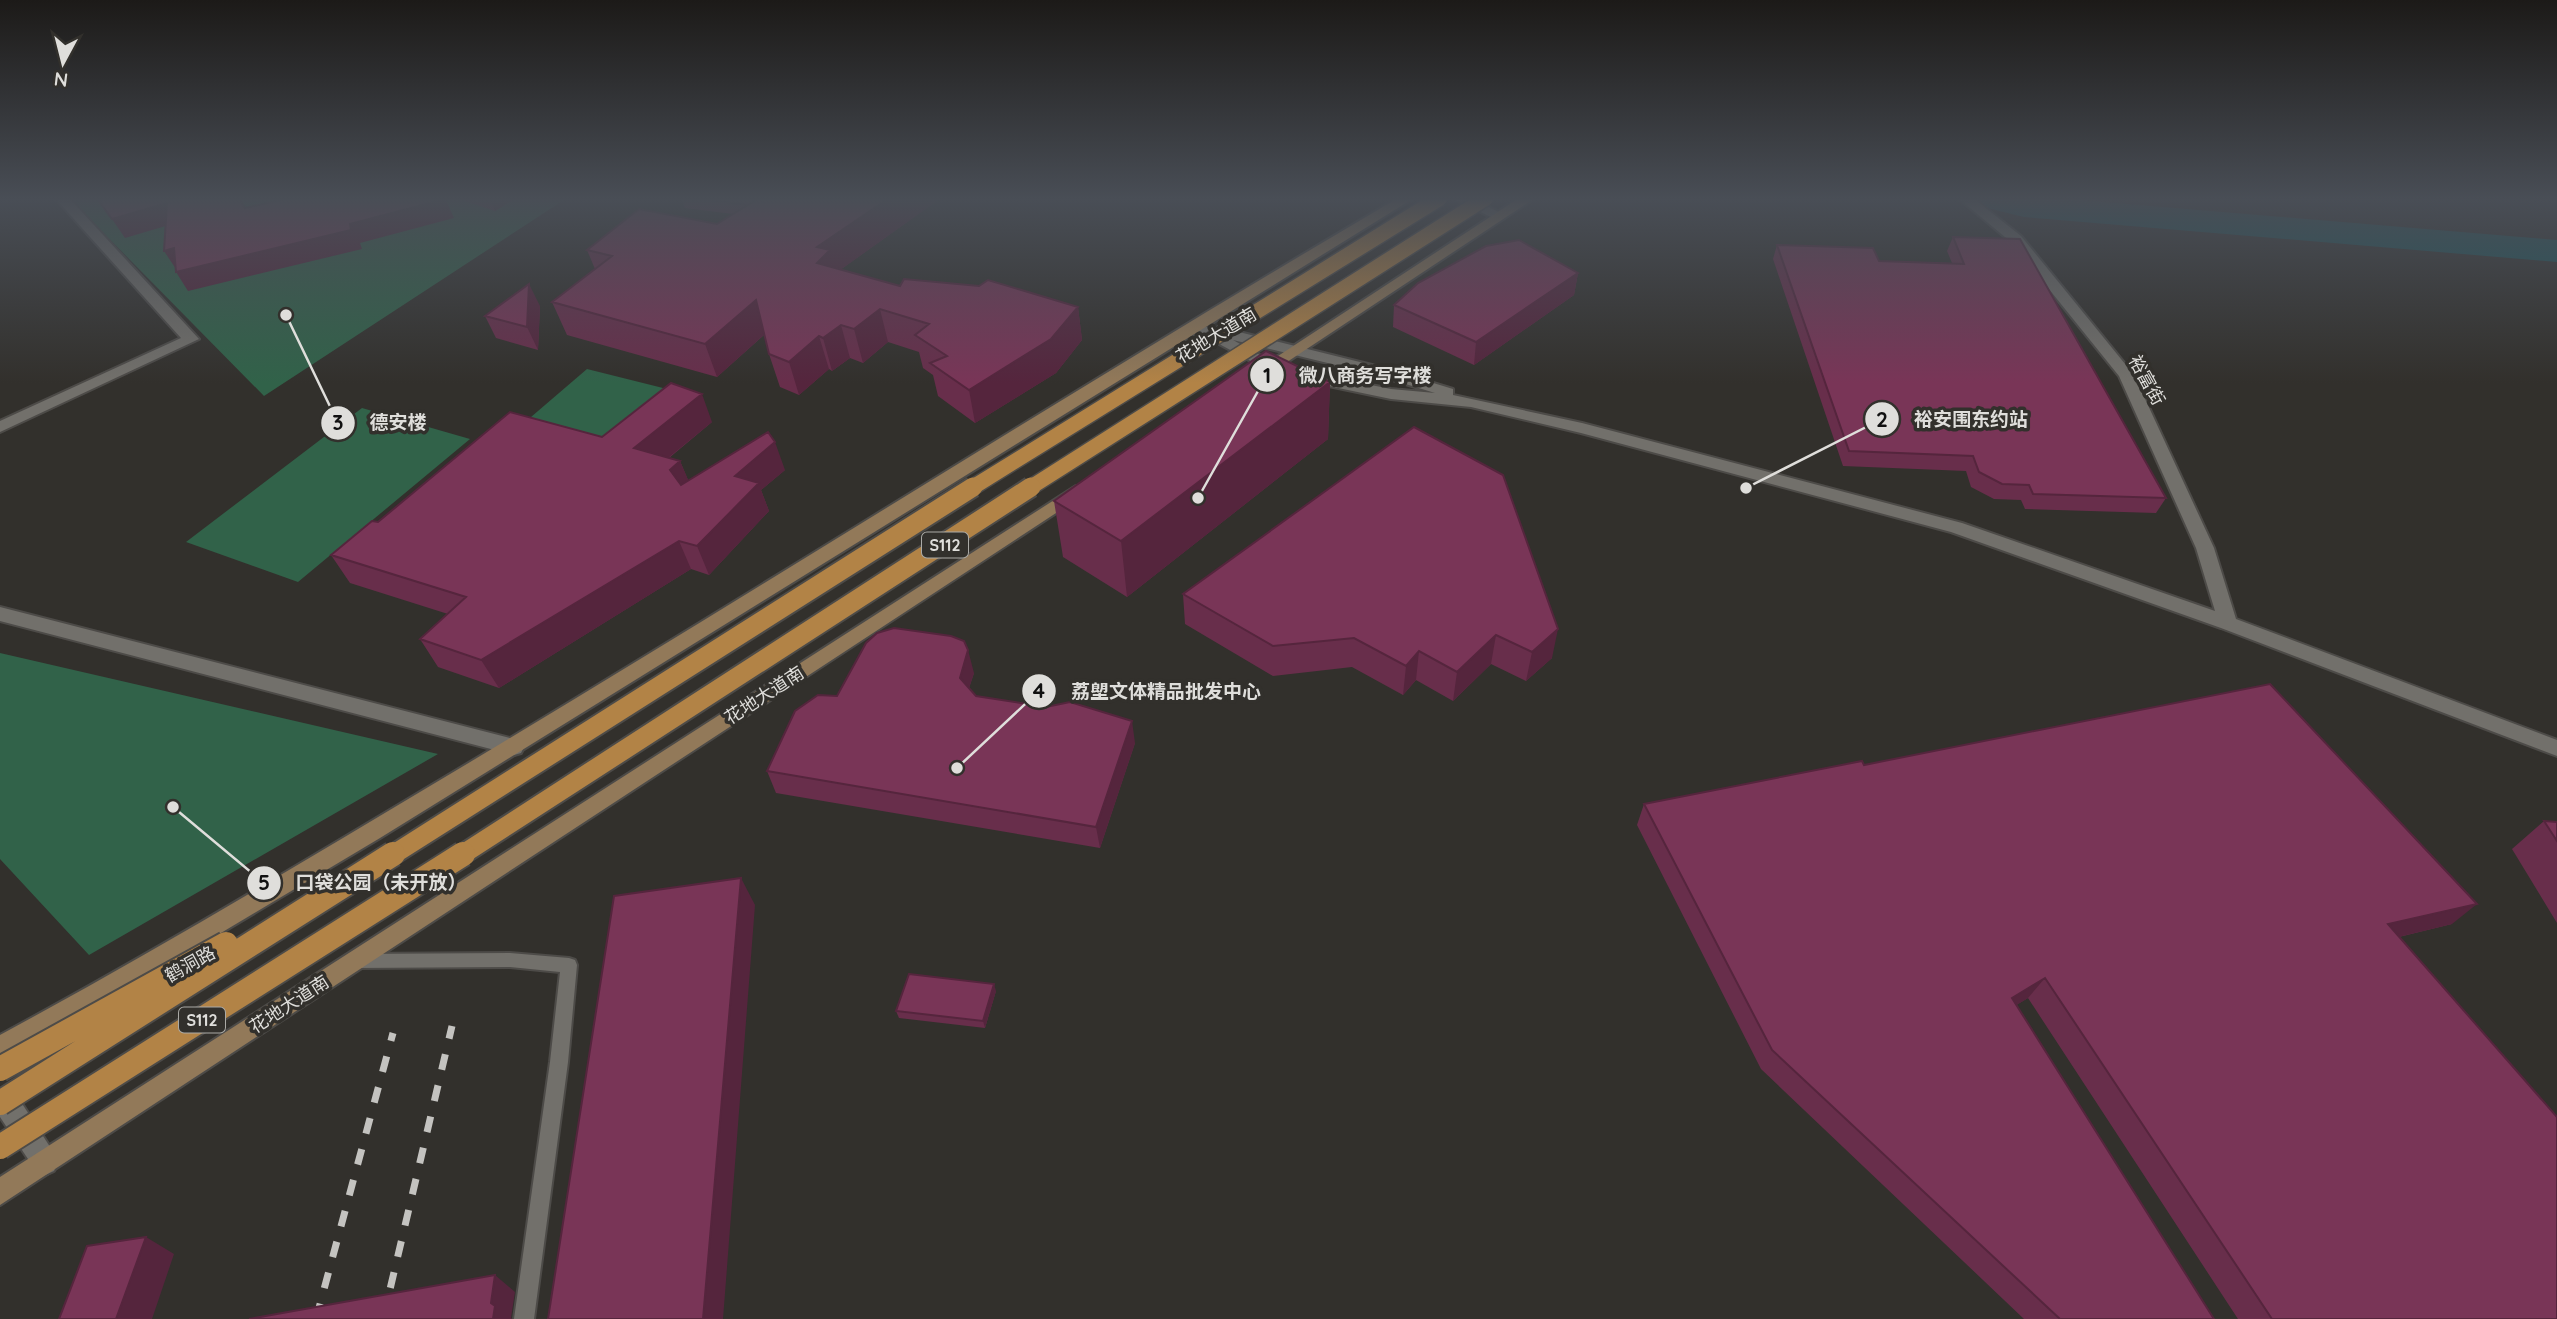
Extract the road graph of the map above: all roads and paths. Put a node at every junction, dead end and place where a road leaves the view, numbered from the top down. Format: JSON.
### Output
{"nodes":[{"id":1,"x":118,"y":260,"type":"edge"},
{"id":2,"x":1305,"y":260,"type":"edge"},
{"id":3,"x":1339,"y":260,"type":"edge"},
{"id":4,"x":1403,"y":260,"type":"edge"},
{"id":5,"x":1420,"y":260,"type":"edge"},
{"id":6,"x":2033,"y":260,"type":"edge"},
{"id":7,"x":1194,"y":326,"type":"junction"},
{"id":8,"x":1294,"y":351,"type":"junction"},
{"id":9,"x":1268,"y":367,"type":"junction"},
{"id":10,"x":1238,"y":387,"type":"edge"},
{"id":11,"x":1471,"y":402,"type":"junction"},
{"id":12,"x":0,"y":427,"type":"edge"},
{"id":13,"x":1089,"y":483,"type":"edge"},
{"id":14,"x":0,"y":614,"type":"edge"},
{"id":15,"x":2228,"y":623,"type":"junction"},
{"id":16,"x":514,"y":747,"type":"junction"},
{"id":17,"x":2557,"y":748,"type":"edge"},
{"id":18,"x":380,"y":860,"type":"junction"},
{"id":19,"x":354,"y":961,"type":"junction"},
{"id":20,"x":0,"y":1047,"type":"edge"},
{"id":21,"x":0,"y":1069,"type":"edge"},
{"id":22,"x":0,"y":1104,"type":"edge"},
{"id":23,"x":0,"y":1147,"type":"edge"},
{"id":24,"x":45,"y":1162,"type":"junction"},
{"id":25,"x":0,"y":1192,"type":"edge"},
{"id":26,"x":524,"y":1319,"type":"edge"}],
"edges":[{"from":1,"to":12,"type":"street"},
{"from":2,"to":7,"type":"main road","name":"花地大道南"},
{"from":3,"to":18,"type":"main road","name":"花地大道南","number":"S112","bridge":true},
{"from":4,"to":23,"type":"main road","name":"花地大道南","number":"S112","bridge":true},
{"from":5,"to":8,"type":"main road","name":"花地大道南"},
{"from":6,"to":15,"type":"street","name":"裕富街"},
{"from":7,"to":8,"type":"street"},
{"from":7,"to":9,"type":"street"},
{"from":7,"to":16,"type":"main road","name":"花地大道南"},
{"from":8,"to":9,"type":"main road","name":"花地大道南"},
{"from":8,"to":11,"type":"street"},
{"from":9,"to":10,"type":"main road","name":"花地大道南"},
{"from":9,"to":11,"type":"street"},
{"from":11,"to":15,"type":"street"},
{"from":13,"to":19,"type":"main road","name":"花地大道南"},
{"from":14,"to":16,"type":"street"},
{"from":15,"to":17,"type":"street"},
{"from":16,"to":20,"type":"main road","name":"花地大道南"},
{"from":18,"to":21,"type":"main road","name":"鹤洞路","number":"S112","bridge":true},
{"from":18,"to":22,"type":"main road","name":"花地大道南","bridge":true},
{"from":19,"to":24,"type":"main road","name":"花地大道南"},
{"from":19,"to":26,"type":"lane"},
{"from":22,"to":24,"type":"street"},
{"from":24,"to":25,"type":"main road","name":"花地大道南"}]}
